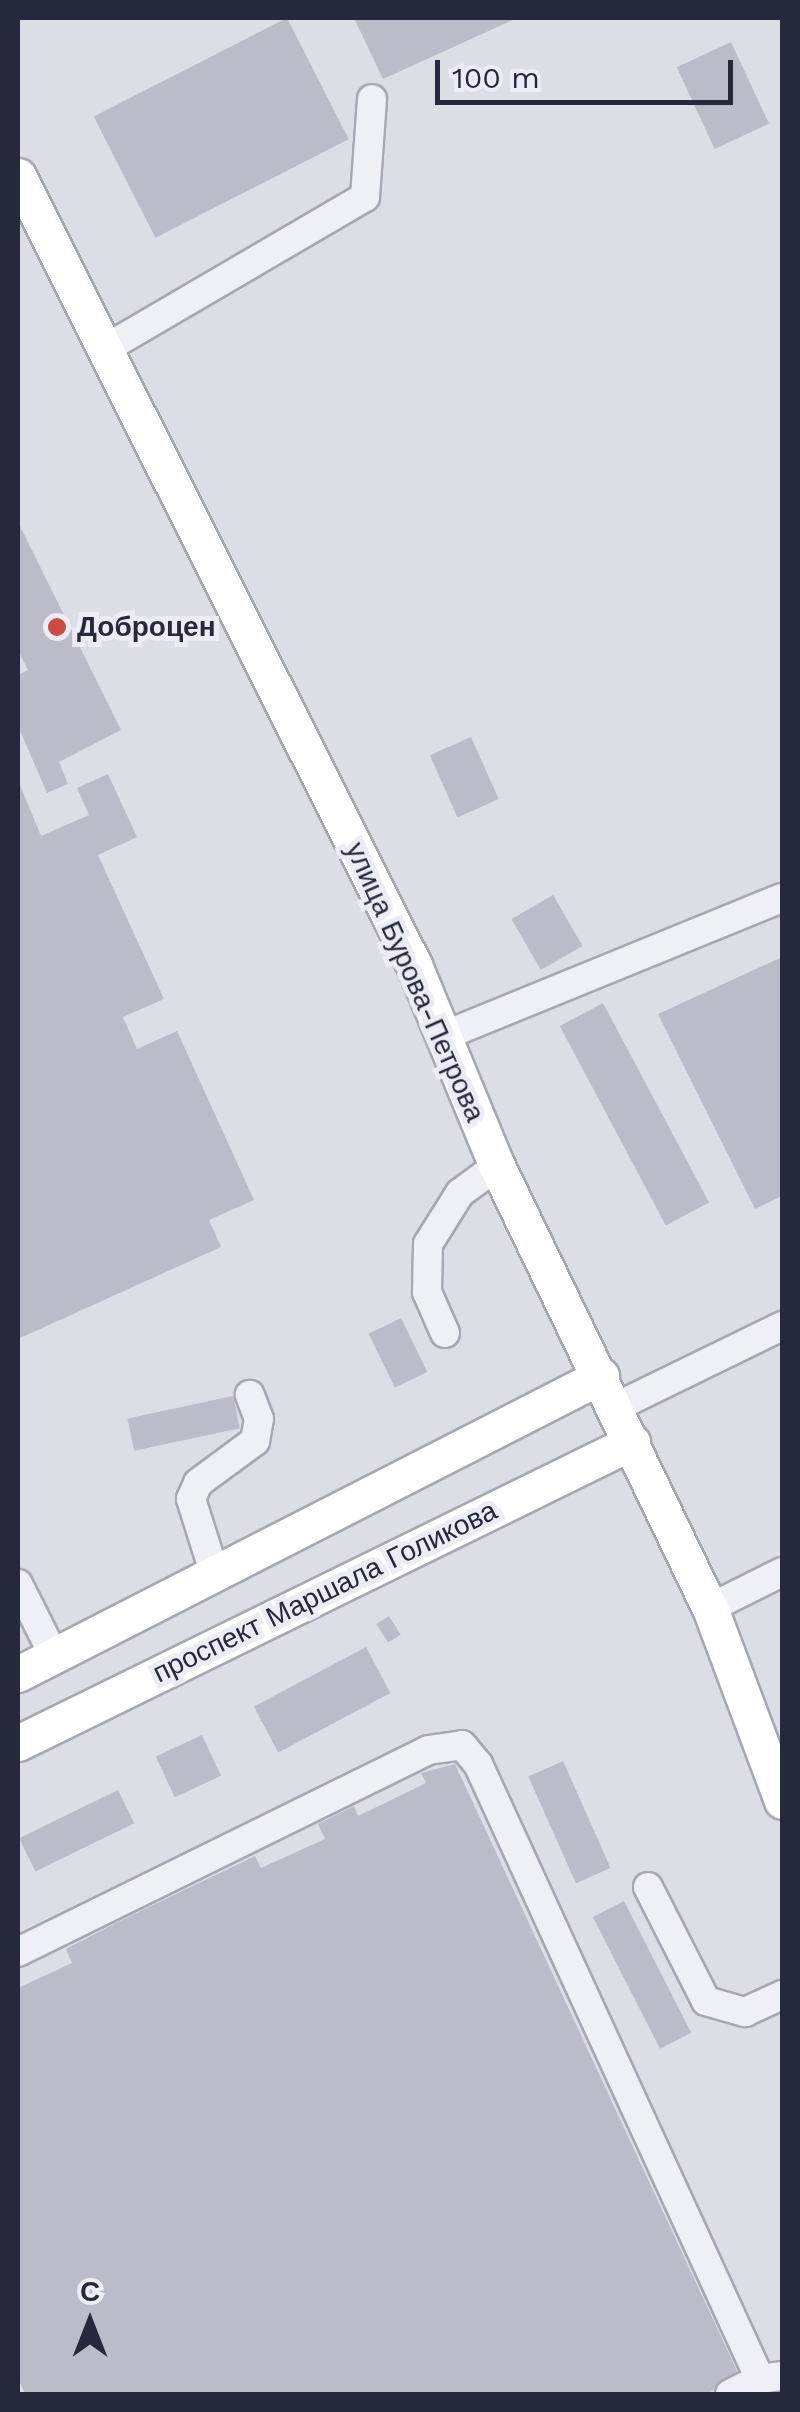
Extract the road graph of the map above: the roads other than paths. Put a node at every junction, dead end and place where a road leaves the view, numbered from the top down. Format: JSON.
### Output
{"nodes":[{"id":1,"x":372,"y":99,"type":"dead end"},
{"id":2,"x":18,"y":176,"type":"edge"},
{"id":3,"x":30,"y":226,"type":"edge"},
{"id":4,"x":103,"y":350,"type":"junction"},
{"id":5,"x":781,"y":898,"type":"edge"},
{"id":6,"x":442,"y":1038,"type":"junction"},
{"id":7,"x":497,"y":1166,"type":"junction"},
{"id":8,"x":782,"y":1326,"type":"edge"},
{"id":9,"x":446,"y":1333,"type":"dead end"},
{"id":10,"x":608,"y":1391,"type":"junction"},
{"id":11,"x":250,"y":1396,"type":"dead end"},
{"id":12,"x":632,"y":1442,"type":"junction"},
{"id":13,"x":782,"y":1572,"type":"edge"},
{"id":14,"x":215,"y":1574,"type":"junction"},
{"id":15,"x":18,"y":1584,"type":"edge"},
{"id":16,"x":710,"y":1608,"type":"junction"},
{"id":17,"x":54,"y":1656,"type":"junction"},
{"id":18,"x":18,"y":1674,"type":"edge"},
{"id":19,"x":18,"y":1742,"type":"edge"},
{"id":20,"x":781,"y":1795,"type":"edge"},
{"id":21,"x":648,"y":1887,"type":"dead end"},
{"id":22,"x":18,"y":1952,"type":"edge"},
{"id":23,"x":782,"y":1996,"type":"edge"},
{"id":24,"x":771,"y":2377,"type":"edge"},
{"id":25,"x":730,"y":2394,"type":"edge"}],
"edges":[{"from":1,"to":4,"type":"street"},
{"from":2,"to":3,"type":"main road","name":"улица Бурова-Петрова"},
{"from":3,"to":4,"type":"main road","name":"улица Бурова-Петрова"},
{"from":4,"to":6,"type":"main road","name":"улица Бурова-Петрова"},
{"from":5,"to":6,"type":"street"},
{"from":6,"to":7,"type":"main road","name":"улица Бурова-Петрова"},
{"from":7,"to":9,"type":"street"},
{"from":7,"to":10,"type":"main road","name":"улица Бурова-Петрова"},
{"from":8,"to":10,"type":"street"},
{"from":10,"to":12,"type":"main road","name":"улица Бурова-Петрова"},
{"from":10,"to":14,"type":"main road"},
{"from":11,"to":14,"type":"street"},
{"from":12,"to":16,"type":"main road","name":"улица Бурова-Петрова"},
{"from":12,"to":19,"type":"main road","name":"проспект Маршала Голикова"},
{"from":13,"to":16,"type":"street"},
{"from":14,"to":17,"type":"main road"},
{"from":15,"to":17,"type":"street"},
{"from":16,"to":20,"type":"main road","name":"улица Бурова-Петрова"},
{"from":17,"to":18,"type":"main road"},
{"from":21,"to":23,"type":"street"},
{"from":22,"to":24,"type":"street"},
{"from":24,"to":25,"type":"street"}]}
